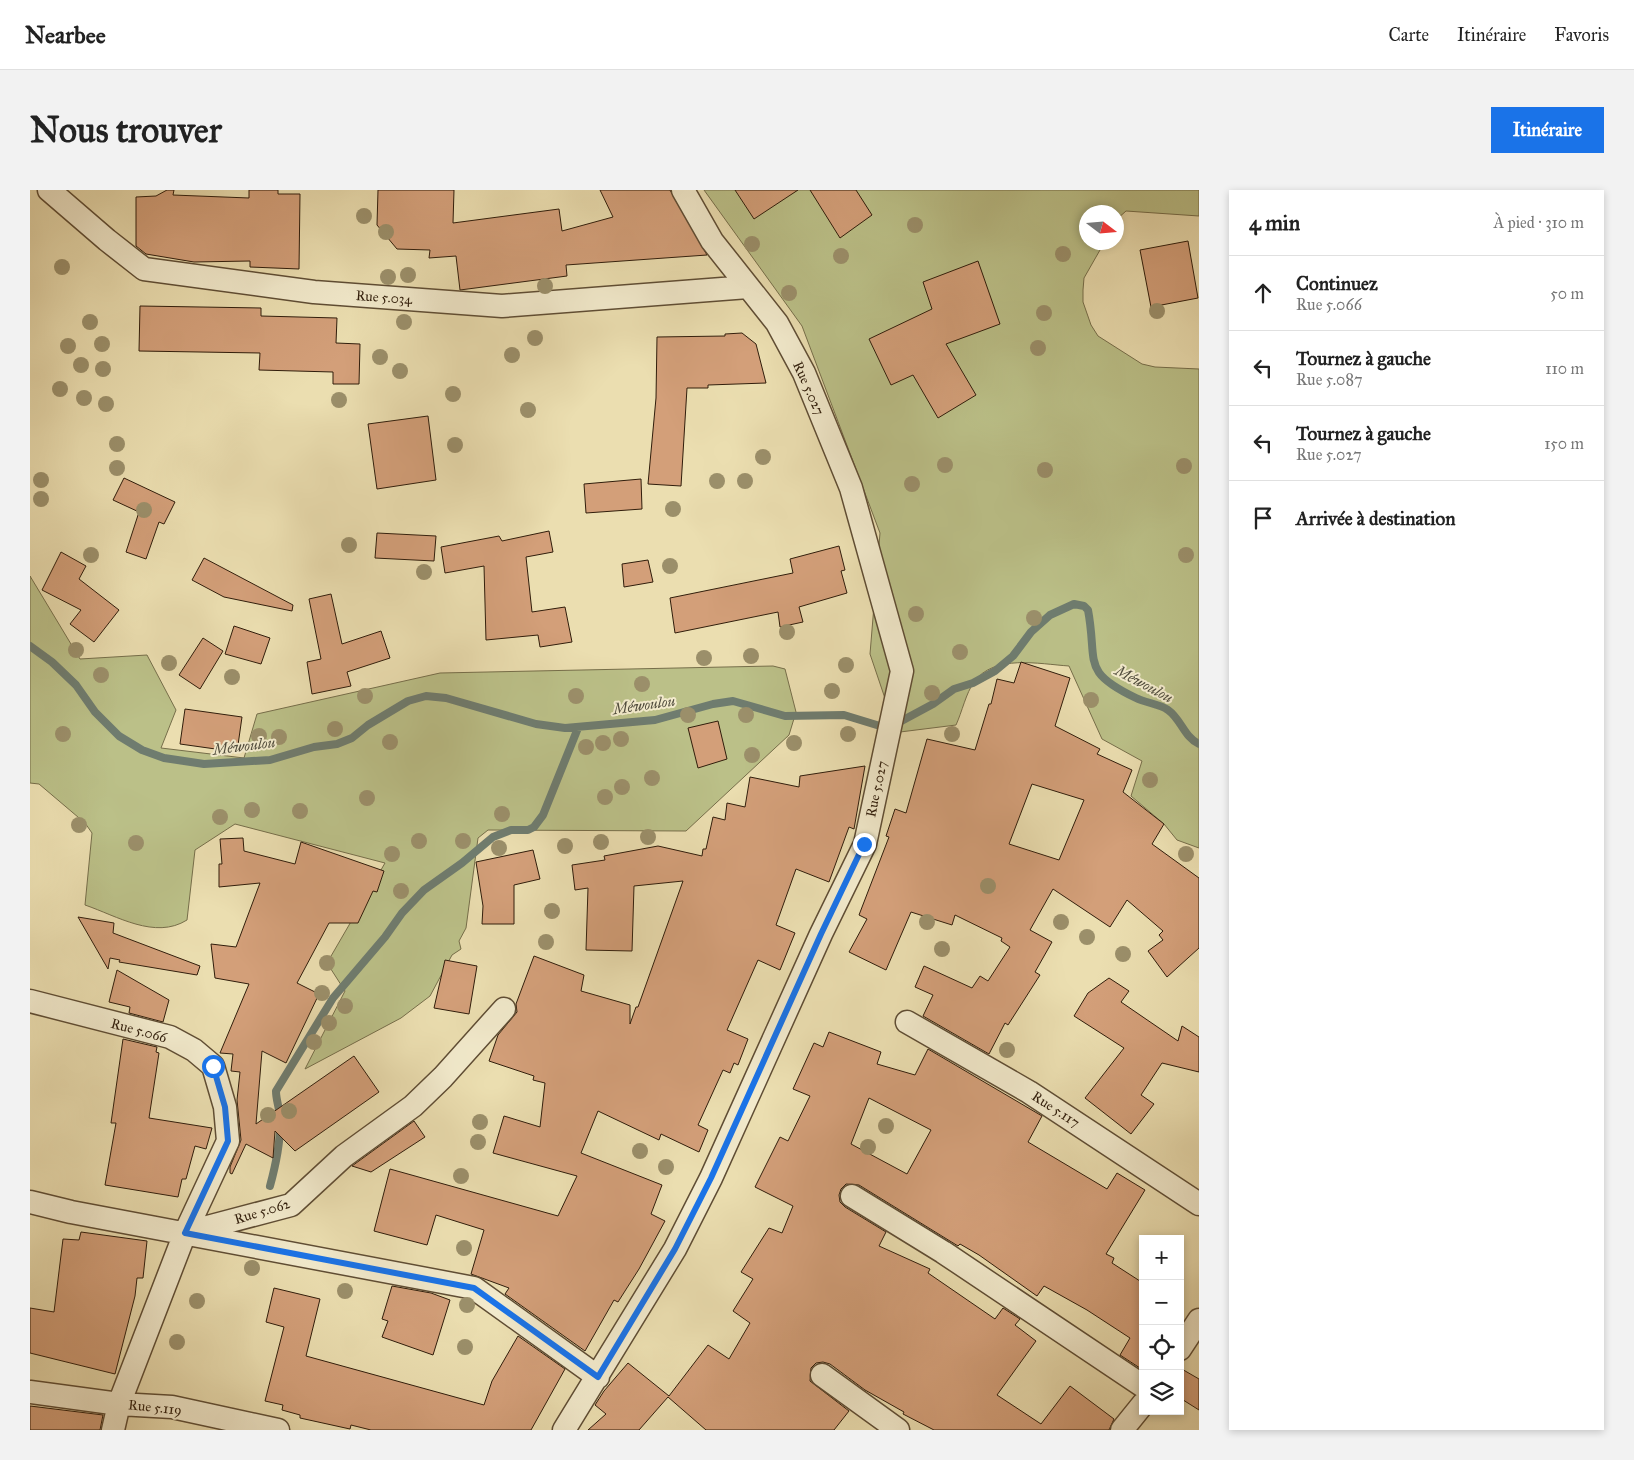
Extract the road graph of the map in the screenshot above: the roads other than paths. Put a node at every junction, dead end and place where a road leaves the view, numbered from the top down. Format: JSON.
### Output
{"nodes":[{"id":1,"x":50,"y":190,"type":"edge"},
{"id":2,"x":683,"y":190,"type":"edge"},
{"id":3,"x":748,"y":287,"type":"junction"},
{"id":4,"x":30,"y":1001,"type":"edge"},
{"id":5,"x":504,"y":1009,"type":"dead end"},
{"id":6,"x":907,"y":1022,"type":"dead end"},
{"id":7,"x":852,"y":1196,"type":"dead end"},
{"id":8,"x":30,"y":1202,"type":"edge"},
{"id":9,"x":1199,"y":1204,"type":"edge"},
{"id":10,"x":185,"y":1233,"type":"junction"},
{"id":11,"x":1199,"y":1320,"type":"edge"},
{"id":12,"x":1184,"y":1343,"type":"edge"},
{"id":13,"x":822,"y":1375,"type":"dead end"},
{"id":14,"x":598,"y":1377,"type":"junction"},
{"id":15,"x":1139,"y":1383,"type":"edge"},
{"id":16,"x":30,"y":1392,"type":"edge"},
{"id":17,"x":119,"y":1404,"type":"junction"},
{"id":18,"x":1139,"y":1409,"type":"edge"},
{"id":19,"x":113,"y":1430,"type":"edge"},
{"id":20,"x":278,"y":1430,"type":"edge"},
{"id":21,"x":564,"y":1430,"type":"edge"},
{"id":22,"x":898,"y":1430,"type":"edge"},
{"id":23,"x":1122,"y":1430,"type":"edge"}],
"edges":[{"from":1,"to":3,"type":"street","name":"Rue 5.034"},
{"from":2,"to":3,"type":"street","name":"Rue 5.027"},
{"from":3,"to":14,"type":"street","name":"Rue 5.027"},
{"from":4,"to":10,"type":"street","name":"Rue 5.066"},
{"from":5,"to":10,"type":"street","name":"Rue 5.062"},
{"from":6,"to":9,"type":"street","name":"Rue 5.117"},
{"from":7,"to":15,"type":"street"},
{"from":8,"to":10,"type":"street"},
{"from":10,"to":14,"type":"street"},
{"from":10,"to":17,"type":"street"},
{"from":11,"to":12,"type":"street"},
{"from":13,"to":22,"type":"street"},
{"from":14,"to":21,"type":"street","name":"Rue 5.027"},
{"from":16,"to":17,"type":"street","name":"Rue 5.119"},
{"from":17,"to":19,"type":"street"},
{"from":17,"to":20,"type":"street","name":"Rue 5.119"},
{"from":18,"to":23,"type":"street"}]}
